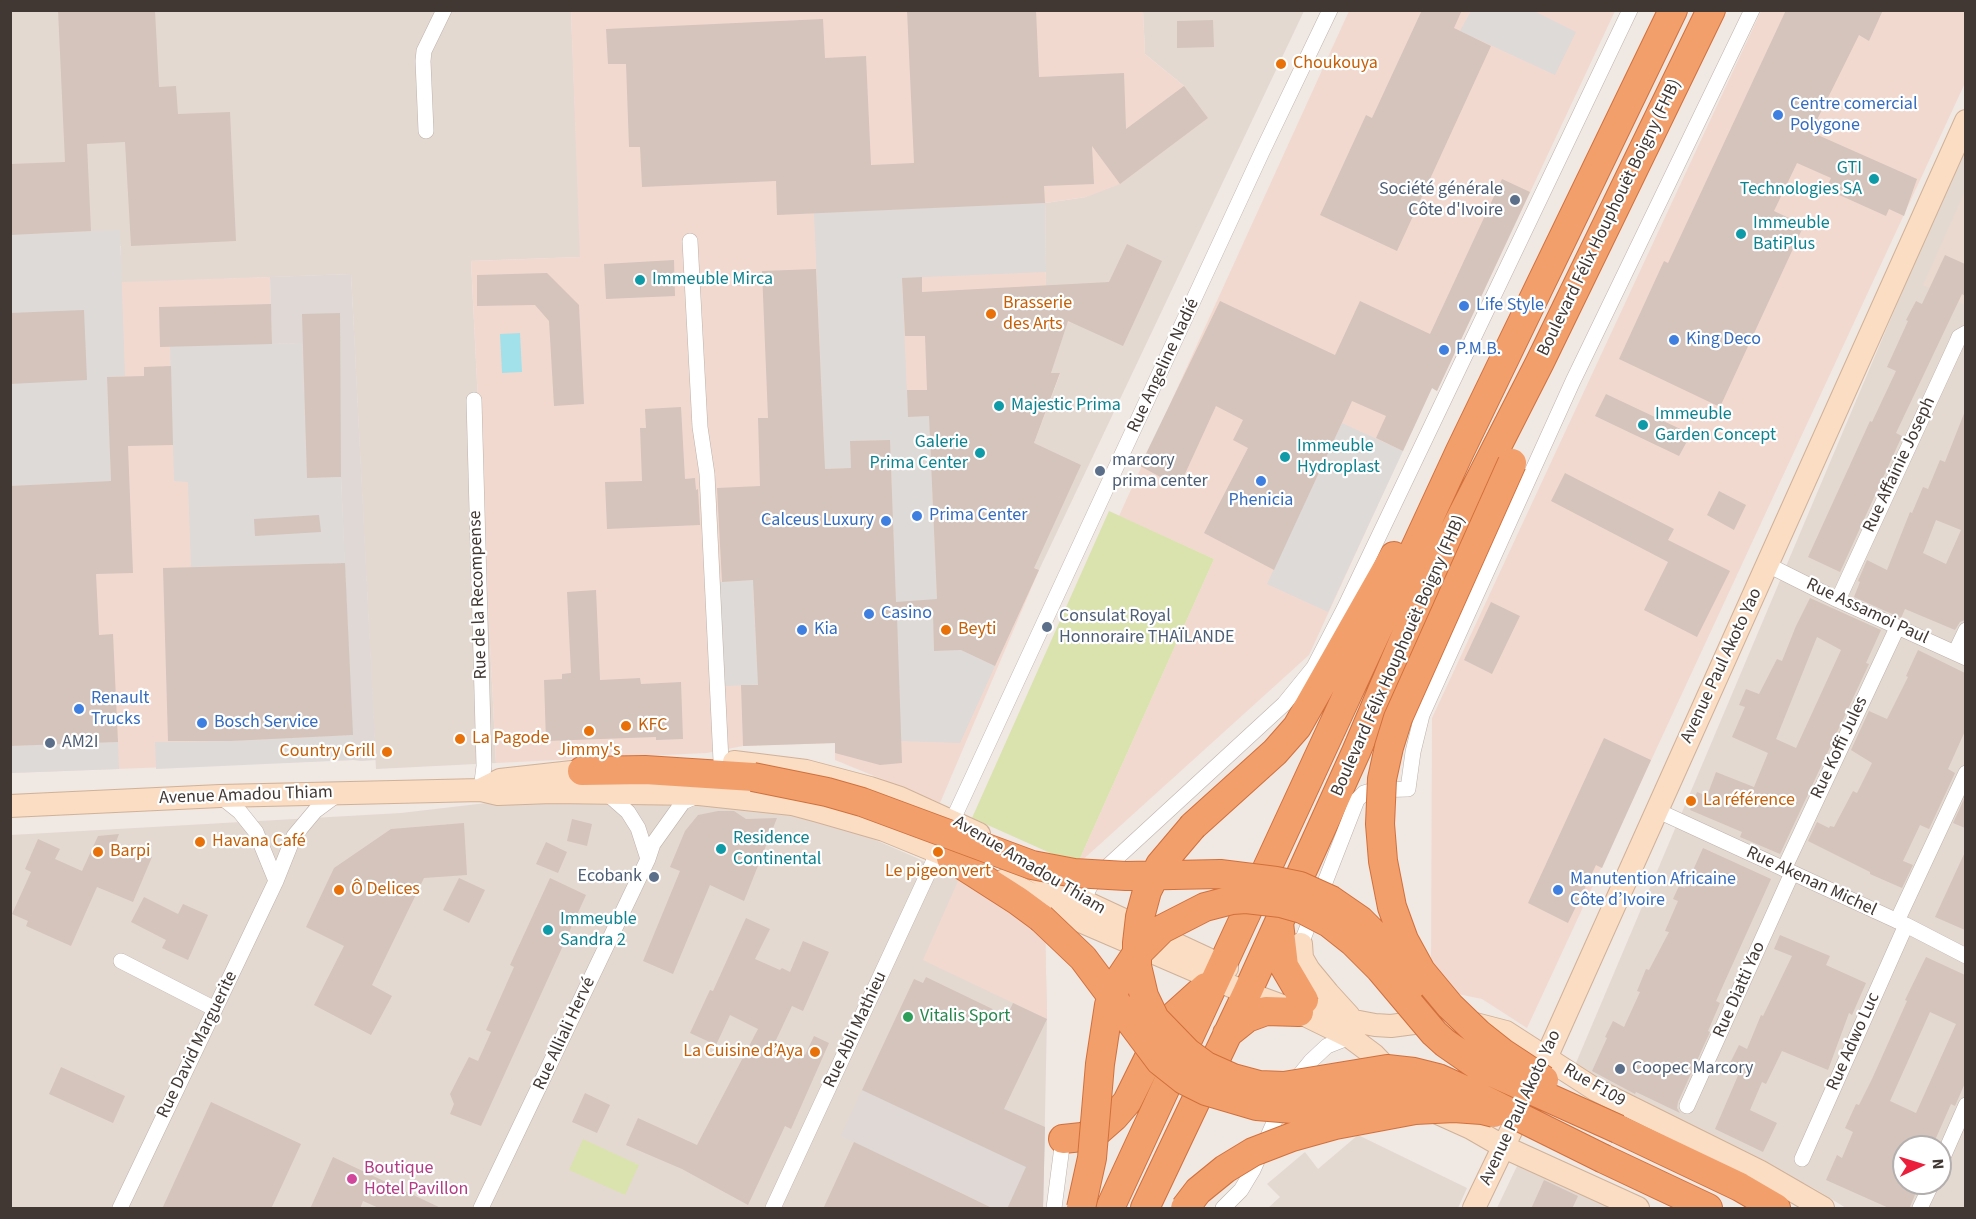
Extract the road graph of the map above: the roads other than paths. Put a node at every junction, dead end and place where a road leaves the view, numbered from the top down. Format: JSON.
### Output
{"nodes":[{"id":1,"x":444,"y":10,"type":"edge"},
{"id":2,"x":1330,"y":10,"type":"edge"},
{"id":3,"x":1630,"y":10,"type":"edge"},
{"id":4,"x":1673,"y":10,"type":"edge"},
{"id":5,"x":1711,"y":10,"type":"edge"},
{"id":6,"x":1752,"y":10,"type":"edge"},
{"id":7,"x":1965,"y":121,"type":"edge"},
{"id":8,"x":426,"y":131,"type":"dead end"},
{"id":9,"x":690,"y":241,"type":"dead end"},
{"id":10,"x":1580,"y":277,"type":"junction"},
{"id":11,"x":1965,"y":333,"type":"edge"},
{"id":12,"x":474,"y":400,"type":"dead end"},
{"id":13,"x":1460,"y":451,"type":"junction"},
{"id":14,"x":1768,"y":565,"type":"junction"},
{"id":15,"x":1838,"y":600,"type":"junction"},
{"id":16,"x":1897,"y":628,"type":"junction"},
{"id":17,"x":1965,"y":630,"type":"edge"},
{"id":18,"x":1960,"y":656,"type":"edge"},
{"id":19,"x":721,"y":761,"type":"junction"},
{"id":20,"x":582,"y":771,"type":"junction"},
{"id":21,"x":1965,"y":773,"type":"edge"},
{"id":22,"x":481,"y":790,"type":"junction"},
{"id":23,"x":601,"y":792,"type":"junction"},
{"id":24,"x":338,"y":794,"type":"junction"},
{"id":25,"x":699,"y":794,"type":"junction"},
{"id":26,"x":220,"y":796,"type":"junction"},
{"id":27,"x":10,"y":806,"type":"edge"},
{"id":28,"x":1656,"y":810,"type":"junction"},
{"id":29,"x":953,"y":821,"type":"junction"},
{"id":30,"x":945,"y":855,"type":"junction"},
{"id":31,"x":648,"y":859,"type":"junction"},
{"id":32,"x":1788,"y":871,"type":"junction"},
{"id":33,"x":276,"y":881,"type":"junction"},
{"id":34,"x":1082,"y":912,"type":"junction"},
{"id":35,"x":1279,"y":923,"type":"junction"},
{"id":36,"x":1901,"y":923,"type":"junction"},
{"id":37,"x":1292,"y":950,"type":"junction"},
{"id":38,"x":1965,"y":956,"type":"edge"},
{"id":39,"x":121,"y":962,"type":"dead end"},
{"id":40,"x":1218,"y":973,"type":"junction"},
{"id":41,"x":1249,"y":986,"type":"junction"},
{"id":42,"x":1301,"y":1006,"type":"junction"},
{"id":43,"x":214,"y":1009,"type":"junction"},
{"id":44,"x":1352,"y":1029,"type":"junction"},
{"id":45,"x":1506,"y":1032,"type":"junction"},
{"id":46,"x":1225,"y":1036,"type":"junction"},
{"id":47,"x":1546,"y":1058,"type":"junction"},
{"id":48,"x":1478,"y":1066,"type":"junction"},
{"id":49,"x":1596,"y":1090,"type":"junction"},
{"id":50,"x":1471,"y":1093,"type":"junction"},
{"id":51,"x":1965,"y":1105,"type":"edge"},
{"id":52,"x":1688,"y":1106,"type":"dead end"},
{"id":53,"x":1471,"y":1128,"type":"junction"},
{"id":54,"x":1618,"y":1129,"type":"junction"},
{"id":55,"x":1952,"y":1136,"type":"edge"},
{"id":56,"x":1063,"y":1139,"type":"joint"},
{"id":57,"x":1504,"y":1147,"type":"junction"},
{"id":58,"x":1604,"y":1159,"type":"junction"},
{"id":59,"x":1802,"y":1159,"type":"dead end"},
{"id":60,"x":1566,"y":1174,"type":"junction"},
{"id":61,"x":1926,"y":1195,"type":"edge"},
{"id":62,"x":120,"y":1209,"type":"edge"},
{"id":63,"x":481,"y":1209,"type":"edge"},
{"id":64,"x":773,"y":1209,"type":"edge"},
{"id":65,"x":1054,"y":1209,"type":"edge"},
{"id":66,"x":1081,"y":1209,"type":"edge"},
{"id":67,"x":1110,"y":1209,"type":"edge"},
{"id":68,"x":1145,"y":1209,"type":"edge"},
{"id":69,"x":1185,"y":1209,"type":"edge"},
{"id":70,"x":1222,"y":1209,"type":"edge"},
{"id":71,"x":1474,"y":1209,"type":"edge"},
{"id":72,"x":1638,"y":1209,"type":"edge"},
{"id":73,"x":1708,"y":1209,"type":"edge"},
{"id":74,"x":1776,"y":1209,"type":"edge"},
{"id":75,"x":1823,"y":1209,"type":"edge"},
{"id":76,"x":1920,"y":1209,"type":"edge"}],
"edges":[{"from":1,"to":8,"type":"street"},
{"from":2,"to":29,"type":"street","name":"Rue Angeline Nadié"},
{"from":3,"to":34,"type":"street"},
{"from":4,"to":13,"type":"highway","name":"Boulevard Félix Houphouët Boigny (FHB)"},
{"from":5,"to":10,"type":"highway","name":"Boulevard Félix Houphouët Boigny (FHB)"},
{"from":6,"to":37,"type":"street"},
{"from":7,"to":14,"type":"street","name":"Avenue Paul Akoto Yao"},
{"from":9,"to":19,"type":"street"},
{"from":10,"to":35,"type":"highway","name":"Boulevard Félix Houphouët Boigny (FHB)"},
{"from":10,"to":54,"type":"highway","bridge":true},
{"from":11,"to":15,"type":"street","name":"Rue Affainie Joseph"},
{"from":12,"to":22,"type":"street","name":"Rue de la Recompense"},
{"from":13,"to":40,"type":"highway","name":"Boulevard Félix Houphouët Boigny (FHB)"},
{"from":13,"to":50,"type":"highway","bridge":true},
{"from":14,"to":15,"type":"street","name":"Rue Assamoi Paul"},
{"from":14,"to":28,"type":"street","name":"Avenue Paul Akoto Yao"},
{"from":15,"to":16,"type":"street","name":"Rue Assamoi Paul"},
{"from":16,"to":18,"type":"street","name":"Rue Assamoi Paul"},
{"from":16,"to":32,"type":"street","name":"Rue Koffi Jules"},
{"from":17,"to":18,"type":"street"},
{"from":19,"to":20,"type":"street","name":"Avenue Amadou Thiam"},
{"from":19,"to":29,"type":"street","name":"Avenue Amadou Thiam"},
{"from":20,"to":22,"type":"street","name":"Avenue Amadou Thiam"},
{"from":20,"to":48,"type":"highway","bridge":true},
{"from":21,"to":36,"type":"street","name":"Rue Adwo Luc"},
{"from":22,"to":23,"type":"street","name":"Avenue Amadou Thiam"},
{"from":22,"to":24,"type":"street","name":"Avenue Amadou Thiam"},
{"from":23,"to":25,"type":"street","name":"Avenue Amadou Thiam"},
{"from":23,"to":31,"type":"street"},
{"from":24,"to":26,"type":"street","name":"Avenue Amadou Thiam"},
{"from":24,"to":33,"type":"street","name":"Rue David Marguerite"},
{"from":25,"to":30,"type":"street","name":"Avenue Amadou Thiam"},
{"from":25,"to":31,"type":"street","name":"Rue Alliali Hervé"},
{"from":26,"to":27,"type":"street","name":"Avenue Amadou Thiam"},
{"from":26,"to":33,"type":"street"},
{"from":28,"to":32,"type":"street","name":"Rue Akenan Michel"},
{"from":28,"to":47,"type":"street","name":"Avenue Paul Akoto Yao"},
{"from":29,"to":30,"type":"street","name":"Rue Angeline Nadié"},
{"from":29,"to":34,"type":"street","name":"Avenue Amadou Thiam"},
{"from":30,"to":34,"type":"street","name":"Avenue Amadou Thiam"},
{"from":30,"to":50,"type":"highway","bridge":true},
{"from":30,"to":64,"type":"street","name":"Rue Abli Mathieu"},
{"from":31,"to":63,"type":"street","name":"Rue Alliali Hervé"},
{"from":32,"to":36,"type":"street","name":"Rue Akenan Michel"},
{"from":32,"to":52,"type":"street","name":"Rue Diatti Yao"},
{"from":33,"to":43,"type":"street","name":"Rue David Marguerite"},
{"from":34,"to":40,"type":"street","name":"Avenue Amadou Thiam"},
{"from":35,"to":37,"type":"highway"},
{"from":35,"to":41,"type":"highway","name":"Boulevard Félix Houphouët Boigny (FHB)"},
{"from":36,"to":38,"type":"street","name":"Rue Akenan Michel"},
{"from":36,"to":59,"type":"street","name":"Rue Adwo Luc"},
{"from":37,"to":41,"type":"street"},
{"from":37,"to":42,"type":"highway"},
{"from":37,"to":44,"type":"street"},
{"from":39,"to":43,"type":"street"},
{"from":40,"to":41,"type":"street","name":"Avenue Amadou Thiam"},
{"from":40,"to":56,"type":"highway"},
{"from":40,"to":67,"type":"highway","name":"Boulevard Félix Houphouët Boigny (FHB)"},
{"from":41,"to":42,"type":"street","name":"Avenue Amadou Thiam"},
{"from":41,"to":46,"type":"highway","name":"Boulevard Félix Houphouët Boigny (FHB)"},
{"from":42,"to":44,"type":"street","name":"Avenue Amadou Thiam"},
{"from":42,"to":46,"type":"highway"},
{"from":43,"to":62,"type":"street","name":"Rue David Marguerite"},
{"from":44,"to":45,"type":"street","name":"Rue F109"},
{"from":44,"to":53,"type":"street"},
{"from":44,"to":70,"type":"street"},
{"from":45,"to":47,"type":"street","name":"Rue F109"},
{"from":45,"to":53,"type":"street"},
{"from":46,"to":68,"type":"highway","name":"Boulevard Félix Houphouët Boigny (FHB)"},
{"from":47,"to":49,"type":"street","name":"Rue F109"},
{"from":47,"to":57,"type":"street","name":"Avenue Paul Akoto Yao"},
{"from":48,"to":54,"type":"highway","bridge":true},
{"from":48,"to":66,"type":"highway","bridge":true},
{"from":49,"to":60,"type":"street"},
{"from":49,"to":75,"type":"street","name":"Rue F109"},
{"from":50,"to":58,"type":"highway","bridge":true},
{"from":51,"to":55,"type":"street"},
{"from":53,"to":57,"type":"street"},
{"from":54,"to":74,"type":"highway"},
{"from":56,"to":65,"type":"street"},
{"from":57,"to":60,"type":"street"},
{"from":57,"to":71,"type":"street","name":"Avenue Paul Akoto Yao"},
{"from":58,"to":69,"type":"highway","bridge":true},
{"from":58,"to":73,"type":"highway"},
{"from":60,"to":72,"type":"street"},
{"from":61,"to":76,"type":"street"}]}
